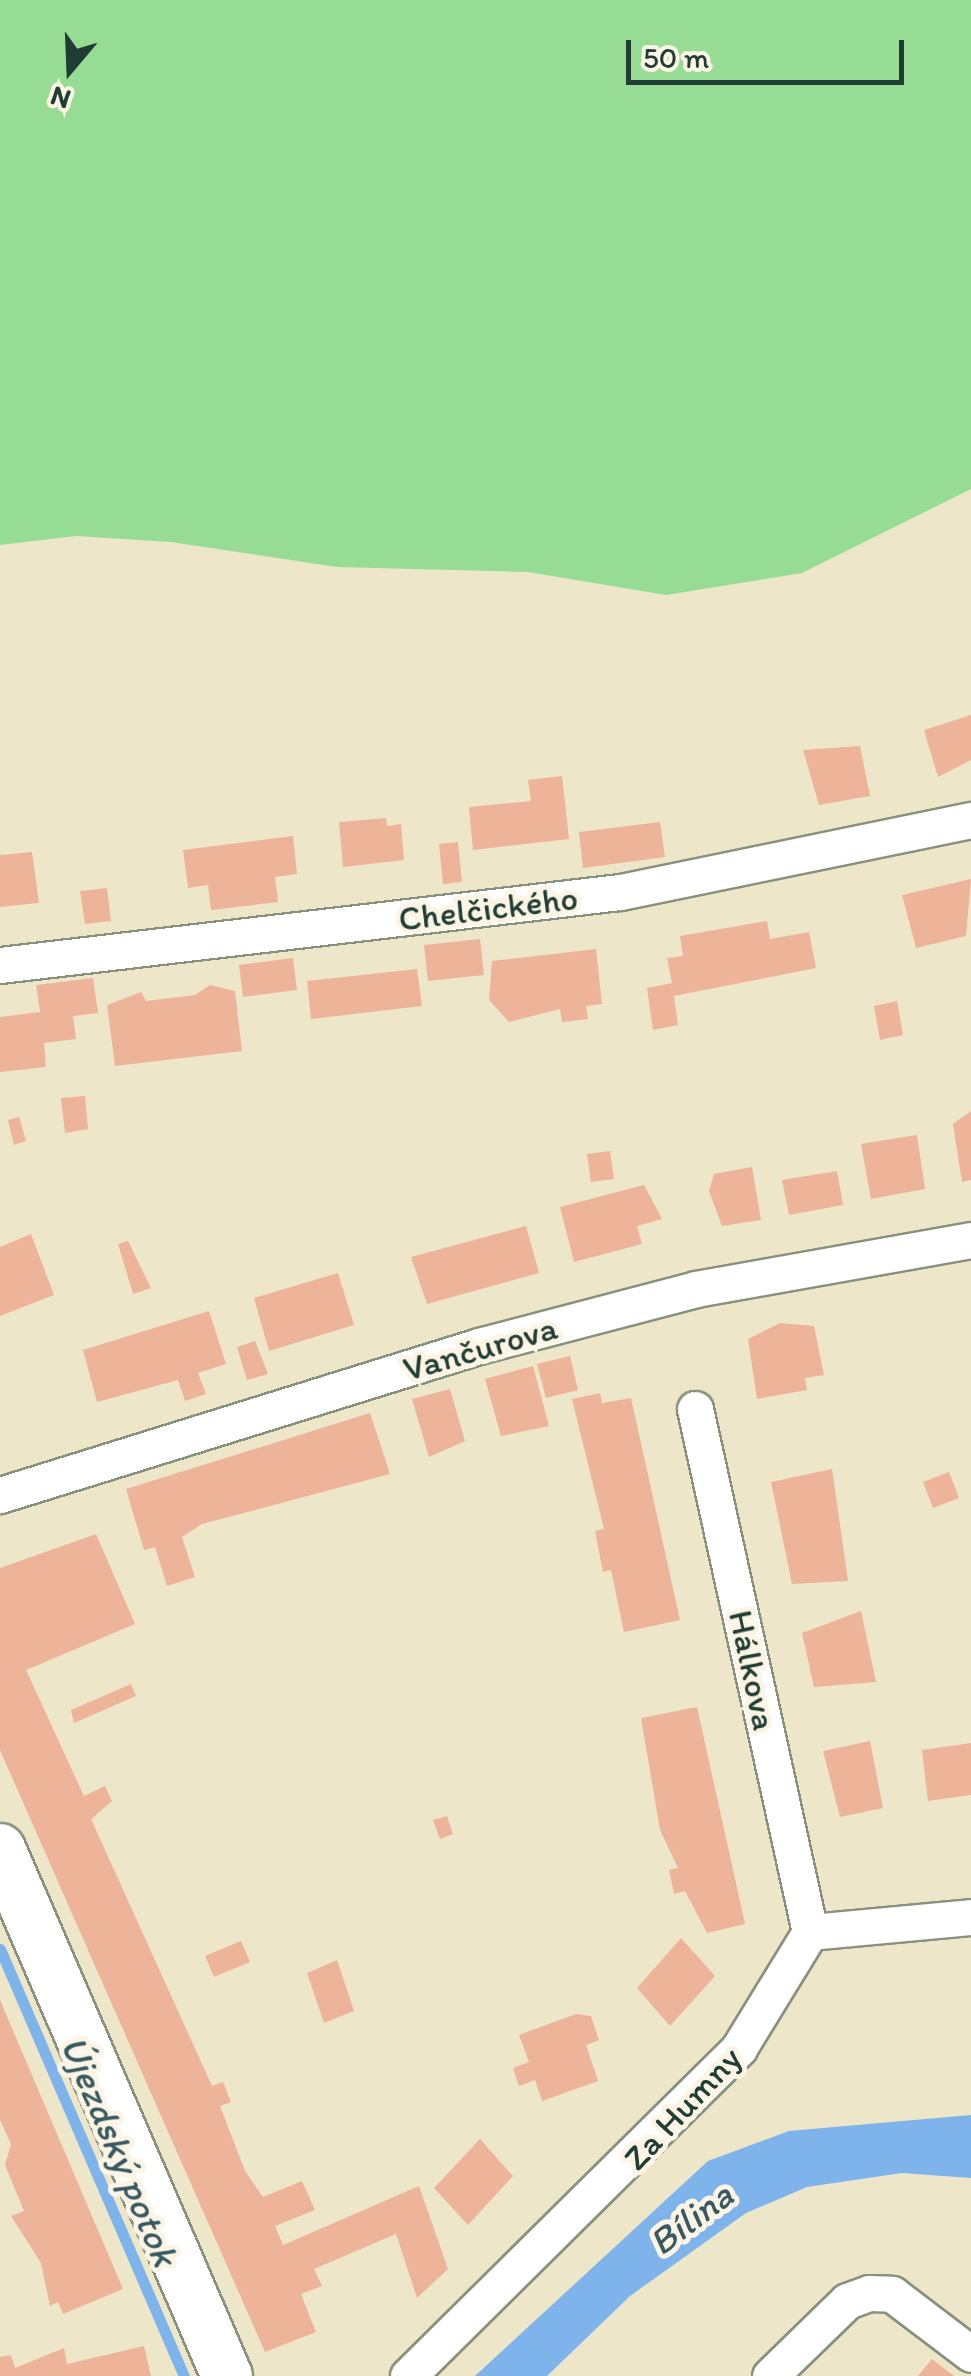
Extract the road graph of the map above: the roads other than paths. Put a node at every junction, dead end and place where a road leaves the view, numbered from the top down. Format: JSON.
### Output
{"nodes":[{"id":1,"x":971,"y":820,"type":"edge"},
{"id":2,"x":0,"y":965,"type":"edge"},
{"id":3,"x":971,"y":1240,"type":"edge"},
{"id":4,"x":696,"y":1409,"type":"dead end"},
{"id":5,"x":0,"y":1496,"type":"edge"},
{"id":6,"x":0,"y":1849,"type":"edge"},
{"id":7,"x":971,"y":1917,"type":"edge"},
{"id":8,"x":810,"y":1932,"type":"junction"},
{"id":9,"x":971,"y":2354,"type":"edge"},
{"id":10,"x":227,"y":2376,"type":"edge"},
{"id":11,"x":408,"y":2376,"type":"edge"},
{"id":12,"x":770,"y":2376,"type":"edge"}],
"edges":[{"from":1,"to":2,"type":"street","name":"Chelčického"},
{"from":3,"to":5,"type":"street","name":"Vančurova"},
{"from":4,"to":8,"type":"street","name":"Hálkova"},
{"from":6,"to":10,"type":"street"},
{"from":7,"to":8,"type":"street"},
{"from":8,"to":11,"type":"street","name":"Za Humny"},
{"from":9,"to":12,"type":"street"}]}
